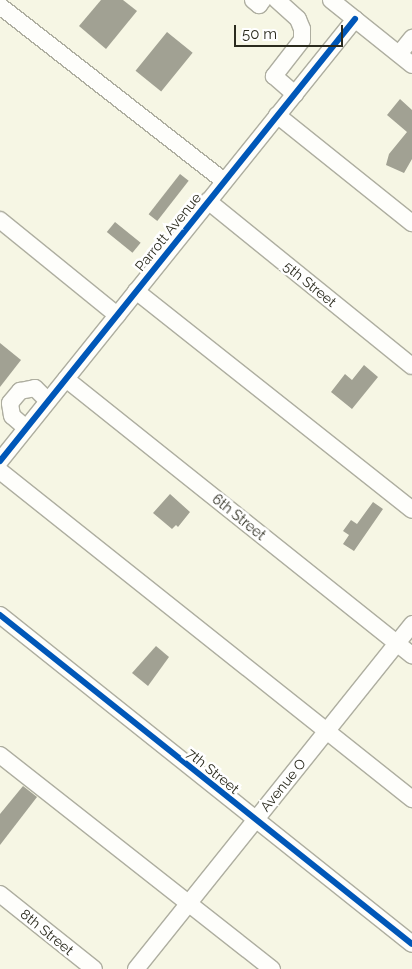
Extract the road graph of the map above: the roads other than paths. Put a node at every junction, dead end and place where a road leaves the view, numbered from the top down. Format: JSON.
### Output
{"nodes":[{"id":1,"x":253,"y":0,"type":"edge"},
{"id":2,"x":263,"y":0,"type":"edge"},
{"id":3,"x":277,"y":0,"type":"edge"},
{"id":4,"x":331,"y":0,"type":"edge"},
{"id":5,"x":0,"y":6,"type":"edge"},
{"id":6,"x":355,"y":18,"type":"junction"},
{"id":7,"x":412,"y":38,"type":"edge"},
{"id":8,"x":399,"y":54,"type":"junction"},
{"id":9,"x":412,"y":65,"type":"edge"},
{"id":10,"x":295,"y":94,"type":"junction"},
{"id":11,"x":277,"y":116,"type":"junction"},
{"id":12,"x":224,"y":182,"type":"junction"},
{"id":13,"x":208,"y":201,"type":"junction"},
{"id":14,"x":0,"y":220,"type":"edge"},
{"id":15,"x":412,"y":223,"type":"edge"},
{"id":16,"x":136,"y":291,"type":"junction"},
{"id":17,"x":117,"y":315,"type":"junction"},
{"id":18,"x":412,"y":366,"type":"edge"},
{"id":19,"x":66,"y":379,"type":"junction"},
{"id":20,"x":5,"y":400,"type":"edge"},
{"id":21,"x":48,"y":401,"type":"junction"},
{"id":22,"x":26,"y":428,"type":"junction"},
{"id":23,"x":0,"y":461,"type":"edge"},
{"id":24,"x":0,"y":471,"type":"edge"},
{"id":25,"x":412,"y":510,"type":"edge"},
{"id":26,"x":0,"y":615,"type":"edge"},
{"id":27,"x":412,"y":624,"type":"edge"},
{"id":28,"x":397,"y":643,"type":"junction"},
{"id":29,"x":412,"y":655,"type":"edge"},
{"id":30,"x":327,"y":730,"type":"junction"},
{"id":31,"x":0,"y":755,"type":"edge"},
{"id":32,"x":412,"y":799,"type":"edge"},
{"id":33,"x":255,"y":820,"type":"junction"},
{"id":34,"x":0,"y":894,"type":"edge"},
{"id":35,"x":188,"y":903,"type":"junction"},
{"id":36,"x":412,"y":944,"type":"edge"},
{"id":37,"x":94,"y":969,"type":"edge"},
{"id":38,"x":136,"y":969,"type":"edge"},
{"id":39,"x":272,"y":969,"type":"edge"}],
"edges":[{"from":1,"to":2,"type":"street"},
{"from":3,"to":10,"type":"street"},
{"from":4,"to":6,"type":"street"},
{"from":5,"to":12,"type":"street"},
{"from":6,"to":8,"type":"street"},
{"from":6,"to":10,"type":"street","name":"Parrott Avenue"},
{"from":7,"to":8,"type":"street"},
{"from":8,"to":9,"type":"street"},
{"from":10,"to":11,"type":"street","name":"Parrott Avenue"},
{"from":11,"to":12,"type":"street","name":"Parrott Avenue"},
{"from":11,"to":15,"type":"street"},
{"from":12,"to":13,"type":"street","name":"Parrott Avenue"},
{"from":13,"to":16,"type":"street","name":"Parrott Avenue"},
{"from":13,"to":18,"type":"street","name":"5th Street"},
{"from":14,"to":17,"type":"street"},
{"from":16,"to":17,"type":"street","name":"Parrott Avenue"},
{"from":16,"to":25,"type":"street"},
{"from":17,"to":19,"type":"street","name":"Parrott Avenue"},
{"from":19,"to":21,"type":"street","name":"Parrott Avenue"},
{"from":19,"to":28,"type":"street","name":"6th Street"},
{"from":20,"to":21,"type":"street"},
{"from":20,"to":22,"type":"street"},
{"from":21,"to":22,"type":"street","name":"Parrott Avenue"},
{"from":22,"to":23,"type":"street","name":"Parrott Avenue"},
{"from":24,"to":30,"type":"street"},
{"from":26,"to":33,"type":"street","name":"7th Street"},
{"from":27,"to":28,"type":"street","name":"Avenue O"},
{"from":28,"to":29,"type":"street","name":"6th Street"},
{"from":28,"to":30,"type":"street","name":"Avenue O"},
{"from":30,"to":32,"type":"street"},
{"from":30,"to":33,"type":"street","name":"Avenue O"},
{"from":31,"to":35,"type":"street"},
{"from":33,"to":35,"type":"street","name":"Avenue O"},
{"from":33,"to":36,"type":"street","name":"7th Street"},
{"from":34,"to":37,"type":"street","name":"8th Street"},
{"from":35,"to":38,"type":"street","name":"Avenue O"},
{"from":35,"to":39,"type":"street"}]}
